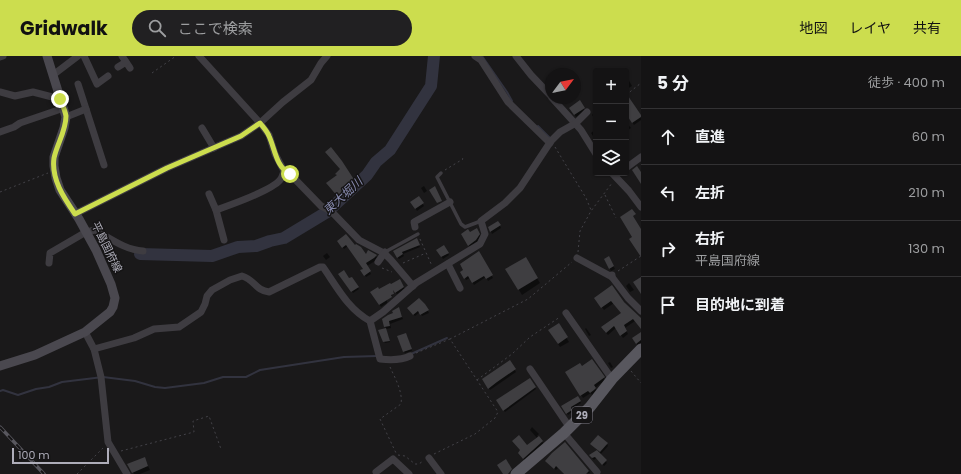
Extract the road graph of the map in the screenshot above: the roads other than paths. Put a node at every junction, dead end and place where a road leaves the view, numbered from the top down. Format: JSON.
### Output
{"nodes":[{"id":1,"x":3,"y":56,"type":"edge"},
{"id":2,"x":47,"y":56,"type":"edge"},
{"id":3,"x":78,"y":56,"type":"edge"},
{"id":4,"x":84,"y":56,"type":"edge"},
{"id":5,"x":199,"y":56,"type":"edge"},
{"id":6,"x":327,"y":56,"type":"edge"},
{"id":7,"x":475,"y":56,"type":"edge"},
{"id":8,"x":516,"y":56,"type":"edge"},
{"id":9,"x":0,"y":57,"type":"edge"},
{"id":10,"x":126,"y":62,"type":"edge"},
{"id":11,"x":118,"y":67,"type":"dead end"},
{"id":12,"x":53,"y":75,"type":"junction"},
{"id":13,"x":108,"y":76,"type":"dead end"},
{"id":14,"x":78,"y":84,"type":"dead end"},
{"id":15,"x":545,"y":90,"type":"edge"},
{"id":16,"x":0,"y":92,"type":"edge"},
{"id":17,"x":60,"y":99,"type":"junction"},
{"id":18,"x":558,"y":104,"type":"edge"},
{"id":19,"x":86,"y":110,"type":"junction"},
{"id":20,"x":65,"y":112,"type":"junction"},
{"id":21,"x":587,"y":112,"type":"dead end"},
{"id":22,"x":260,"y":123,"type":"junction"},
{"id":23,"x":576,"y":123,"type":"junction"},
{"id":24,"x":202,"y":128,"type":"dead end"},
{"id":25,"x":0,"y":132,"type":"edge"},
{"id":26,"x":551,"y":141,"type":"junction"},
{"id":27,"x":214,"y":148,"type":"junction"},
{"id":28,"x":593,"y":148,"type":"edge"},
{"id":29,"x":641,"y":157,"type":"edge"},
{"id":30,"x":104,"y":165,"type":"dead end"},
{"id":31,"x":629,"y":166,"type":"edge"},
{"id":32,"x":284,"y":171,"type":"junction"},
{"id":33,"x":441,"y":173,"type":"road end"},
{"id":34,"x":617,"y":176,"type":"edge"},
{"id":35,"x":209,"y":194,"type":"dead end"},
{"id":36,"x":450,"y":202,"type":"junction"},
{"id":37,"x":641,"y":208,"type":"edge"},
{"id":38,"x":216,"y":210,"type":"junction"},
{"id":39,"x":75,"y":214,"type":"junction"},
{"id":40,"x":481,"y":221,"type":"junction"},
{"id":41,"x":416,"y":231,"type":"joint"},
{"id":42,"x":86,"y":232,"type":"junction"},
{"id":43,"x":224,"y":240,"type":"dead end"},
{"id":44,"x":143,"y":251,"type":"dead end"},
{"id":45,"x":384,"y":253,"type":"junction"},
{"id":46,"x":577,"y":258,"type":"road end"},
{"id":47,"x":378,"y":262,"type":"road end"},
{"id":48,"x":49,"y":263,"type":"dead end"},
{"id":49,"x":448,"y":264,"type":"junction"},
{"id":50,"x":413,"y":286,"type":"junction"},
{"id":51,"x":460,"y":288,"type":"dead end"},
{"id":52,"x":641,"y":310,"type":"edge"},
{"id":53,"x":566,"y":313,"type":"road end"},
{"id":54,"x":370,"y":321,"type":"junction"},
{"id":55,"x":84,"y":332,"type":"junction"},
{"id":56,"x":94,"y":349,"type":"junction"},
{"id":57,"x":641,"y":349,"type":"edge"},
{"id":58,"x":410,"y":356,"type":"road end"},
{"id":59,"x":0,"y":366,"type":"edge"},
{"id":60,"x":530,"y":369,"type":"dead end"},
{"id":61,"x":612,"y":379,"type":"junction"},
{"id":62,"x":567,"y":430,"type":"junction"},
{"id":63,"x":429,"y":458,"type":"road end"},
{"id":64,"x":376,"y":472,"type":"dead end"},
{"id":65,"x":598,"y":473,"type":"edge"},
{"id":66,"x":127,"y":474,"type":"edge"},
{"id":67,"x":408,"y":474,"type":"edge"},
{"id":68,"x":441,"y":474,"type":"edge"},
{"id":69,"x":516,"y":474,"type":"edge"}],
"edges":[{"from":1,"to":9,"type":"street"},
{"from":2,"to":12,"type":"main road"},
{"from":3,"to":12,"type":"street"},
{"from":4,"to":13,"type":"street"},
{"from":5,"to":22,"type":"street"},
{"from":6,"to":22,"type":"street"},
{"from":7,"to":26,"type":"street"},
{"from":8,"to":15,"type":"street"},
{"from":10,"to":11,"type":"street"},
{"from":12,"to":17,"type":"main road"},
{"from":14,"to":19,"type":"street"},
{"from":16,"to":17,"type":"street"},
{"from":17,"to":20,"type":"main road"},
{"from":18,"to":23,"type":"street"},
{"from":19,"to":20,"type":"street"},
{"from":19,"to":30,"type":"street"},
{"from":20,"to":25,"type":"street"},
{"from":20,"to":39,"type":"main road","name":"平島国府線"},
{"from":21,"to":23,"type":"street"},
{"from":22,"to":27,"type":"street"},
{"from":22,"to":32,"type":"street"},
{"from":23,"to":26,"type":"street"},
{"from":23,"to":28,"type":"street"},
{"from":24,"to":27,"type":"street"},
{"from":26,"to":40,"type":"street"},
{"from":27,"to":39,"type":"street"},
{"from":29,"to":31,"type":"street"},
{"from":32,"to":38,"type":"street"},
{"from":32,"to":45,"type":"street"},
{"from":33,"to":36,"type":"lane"},
{"from":34,"to":37,"type":"street"},
{"from":35,"to":38,"type":"street"},
{"from":36,"to":40,"type":"lane"},
{"from":36,"to":41,"type":"street"},
{"from":38,"to":43,"type":"street"},
{"from":39,"to":42,"type":"main road","name":"平島国府線"},
{"from":40,"to":49,"type":"street"},
{"from":41,"to":45,"type":"lane"},
{"from":42,"to":44,"type":"street"},
{"from":42,"to":48,"type":"street"},
{"from":42,"to":55,"type":"main road","name":"平島国府線"},
{"from":45,"to":47,"type":"street"},
{"from":45,"to":50,"type":"street"},
{"from":46,"to":52,"type":"street"},
{"from":49,"to":50,"type":"street"},
{"from":49,"to":51,"type":"street"},
{"from":50,"to":54,"type":"street"},
{"from":53,"to":61,"type":"street"},
{"from":54,"to":56,"type":"street"},
{"from":54,"to":58,"type":"street"},
{"from":55,"to":56,"type":"street"},
{"from":55,"to":59,"type":"main road","name":"平島国府線"},
{"from":56,"to":66,"type":"street"},
{"from":57,"to":61,"type":"main road","number":"29"},
{"from":60,"to":62,"type":"street"},
{"from":61,"to":62,"type":"main road","number":"29"},
{"from":62,"to":65,"type":"street"},
{"from":62,"to":69,"type":"main road","number":"29"},
{"from":63,"to":68,"type":"street"},
{"from":64,"to":67,"type":"street"}]}
